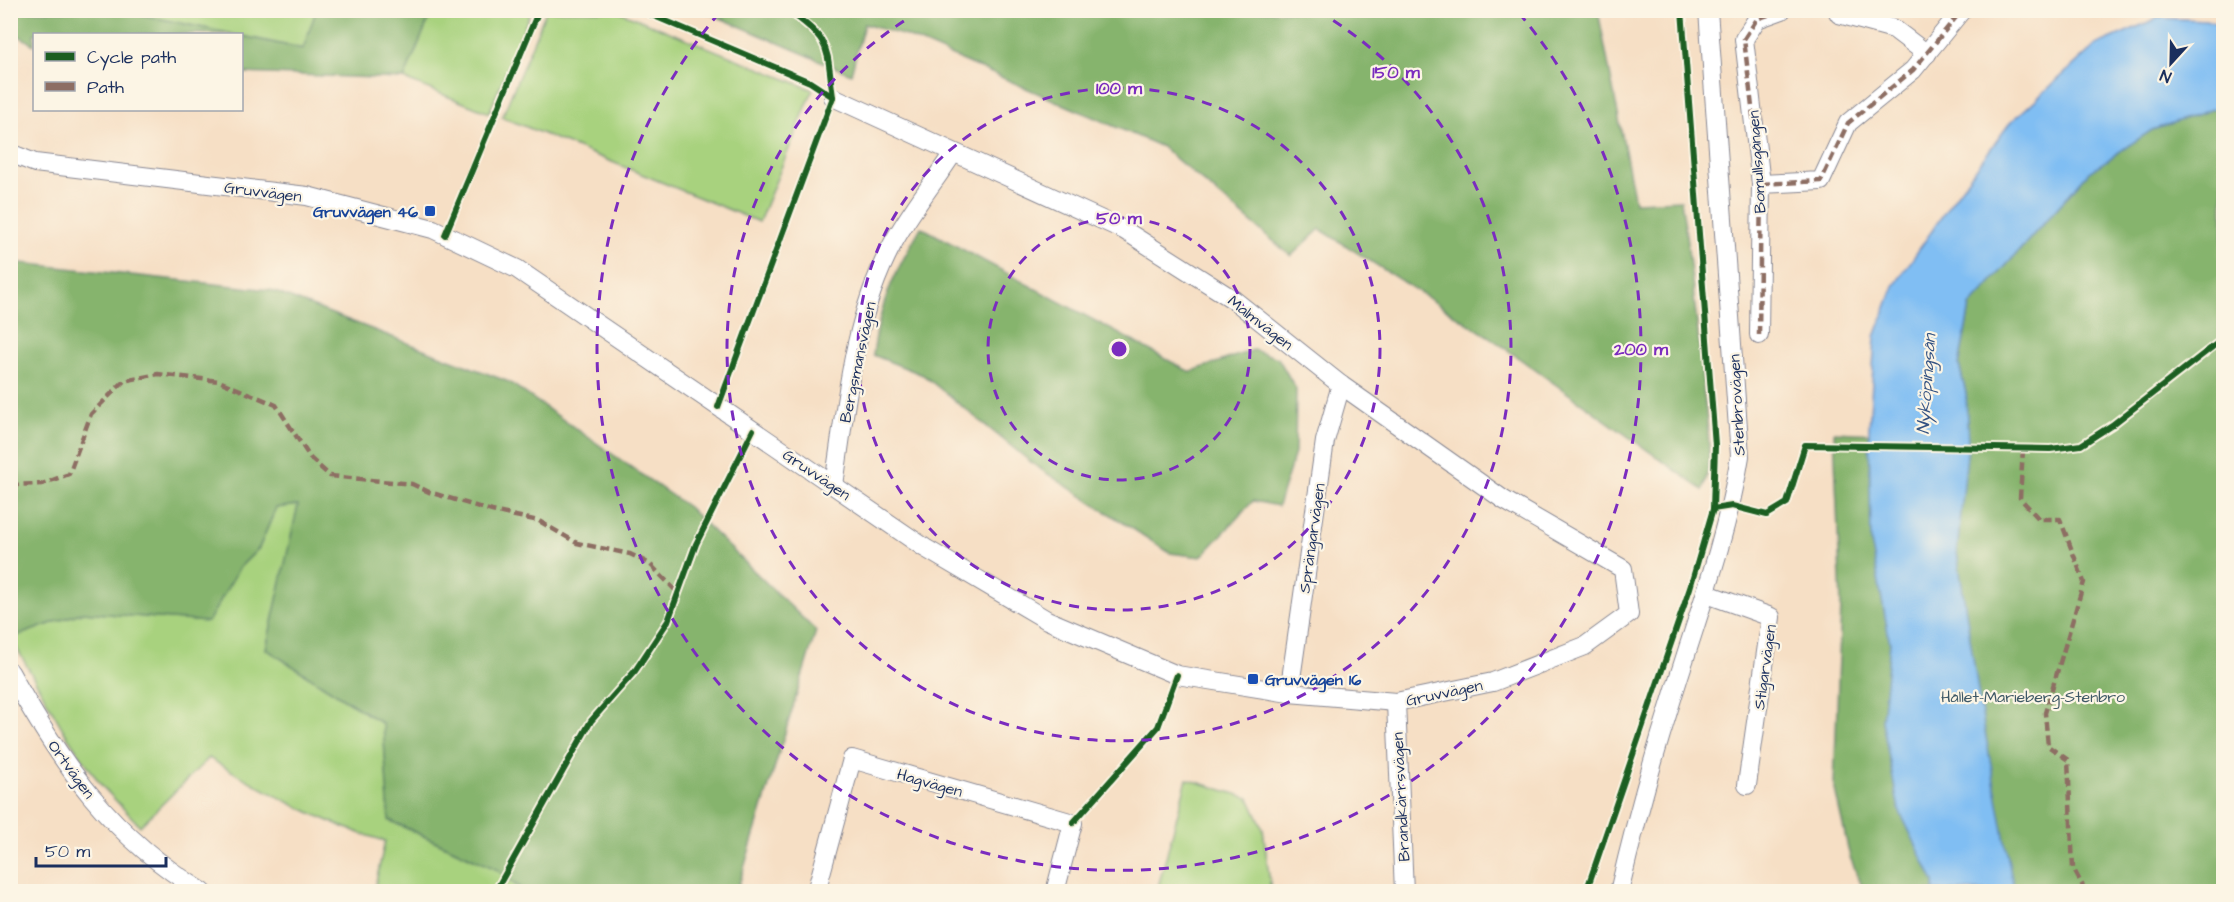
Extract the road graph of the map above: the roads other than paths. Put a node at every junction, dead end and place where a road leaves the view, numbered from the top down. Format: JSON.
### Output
{"nodes":[{"id":1,"x":1708,"y":10,"type":"edge"},
{"id":2,"x":1782,"y":10,"type":"edge"},
{"id":3,"x":1837,"y":10,"type":"edge"},
{"id":4,"x":1962,"y":10,"type":"edge"},
{"id":5,"x":1927,"y":54,"type":"junction"},
{"id":6,"x":833,"y":97,"type":"dead end"},
{"id":7,"x":10,"y":153,"type":"edge"},
{"id":8,"x":953,"y":153,"type":"junction"},
{"id":9,"x":1761,"y":184,"type":"junction"},
{"id":10,"x":1759,"y":335,"type":"dead end"},
{"id":11,"x":1341,"y":385,"type":"junction"},
{"id":12,"x":834,"y":485,"type":"junction"},
{"id":13,"x":1707,"y":594,"type":"junction"},
{"id":14,"x":1629,"y":614,"type":"joint"},
{"id":15,"x":10,"y":672,"type":"edge"},
{"id":16,"x":1290,"y":693,"type":"junction"},
{"id":17,"x":1396,"y":702,"type":"junction"},
{"id":18,"x":1747,"y":785,"type":"dead end"},
{"id":19,"x":203,"y":891,"type":"edge"},
{"id":20,"x":816,"y":891,"type":"edge"},
{"id":21,"x":1054,"y":891,"type":"edge"},
{"id":22,"x":1404,"y":891,"type":"edge"},
{"id":23,"x":1619,"y":891,"type":"edge"}],
"edges":[{"from":1,"to":13,"type":"street","name":"Stenbrovägen"},
{"from":2,"to":9,"type":"street","name":"Bomullsgången"},
{"from":3,"to":5,"type":"street"},
{"from":4,"to":5,"type":"street"},
{"from":5,"to":9,"type":"street"},
{"from":6,"to":8,"type":"street","name":"Malmvägen"},
{"from":7,"to":12,"type":"street","name":"Gruvvägen"},
{"from":8,"to":11,"type":"street","name":"Malmvägen"},
{"from":8,"to":12,"type":"street","name":"Bergsmansvägen"},
{"from":9,"to":10,"type":"street","name":"Bomullsgången"},
{"from":11,"to":14,"type":"street","name":"Malmvägen"},
{"from":11,"to":16,"type":"street","name":"Sprängarvägen"},
{"from":12,"to":16,"type":"street","name":"Gruvvägen"},
{"from":13,"to":18,"type":"street","name":"Stigarvägen"},
{"from":13,"to":23,"type":"street","name":"Stenbrovägen"},
{"from":14,"to":17,"type":"street","name":"Gruvvägen"},
{"from":15,"to":19,"type":"street","name":"Ortvägen"},
{"from":16,"to":17,"type":"street","name":"Gruvvägen"},
{"from":17,"to":22,"type":"street","name":"Brandkärrsvägen"},
{"from":20,"to":21,"type":"street","name":"Hagvägen"}]}
